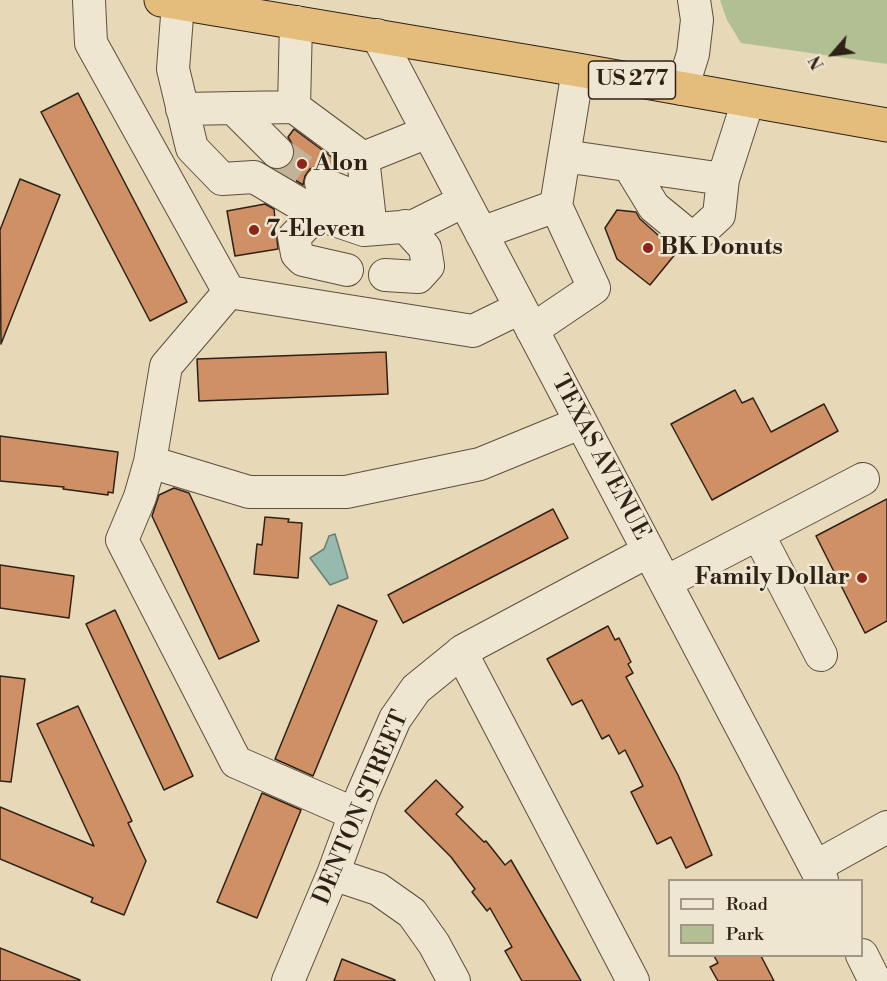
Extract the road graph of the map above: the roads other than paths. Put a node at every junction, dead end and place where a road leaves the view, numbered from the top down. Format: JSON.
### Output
{"nodes":[{"id":1,"x":89,"y":0,"type":"edge"},
{"id":2,"x":694,"y":0,"type":"edge"},
{"id":3,"x":170,"y":1,"type":"edge"},
{"id":4,"x":296,"y":22,"type":"junction"},
{"id":5,"x":377,"y":35,"type":"junction"},
{"id":6,"x":578,"y":70,"type":"junction"},
{"id":7,"x":682,"y":89,"type":"junction"},
{"id":8,"x":748,"y":100,"type":"junction"},
{"id":9,"x":233,"y":108,"type":"junction"},
{"id":10,"x":294,"y":108,"type":"junction"},
{"id":11,"x":182,"y":109,"type":"junction"},
{"id":12,"x":887,"y":125,"type":"edge"},
{"id":13,"x":428,"y":132,"type":"junction"},
{"id":14,"x":278,"y":152,"type":"tunnel mouth"},
{"id":15,"x":564,"y":156,"type":"junction"},
{"id":16,"x":363,"y":158,"type":"junction"},
{"id":17,"x":629,"y":166,"type":"junction"},
{"id":18,"x":723,"y":179,"type":"junction"},
{"id":19,"x":321,"y":183,"type":"tunnel mouth"},
{"id":20,"x":464,"y":201,"type":"junction"},
{"id":21,"x":556,"y":206,"type":"junction"},
{"id":22,"x":317,"y":214,"type":"junction"},
{"id":23,"x":369,"y":216,"type":"junction"},
{"id":24,"x":405,"y":226,"type":"junction"},
{"id":25,"x":481,"y":232,"type":"junction"},
{"id":26,"x":347,"y":270,"type":"dead end"},
{"id":27,"x":384,"y":275,"type":"dead end"},
{"id":28,"x":229,"y":292,"type":"junction"},
{"id":29,"x":526,"y":319,"type":"junction"},
{"id":30,"x":580,"y":423,"type":"junction"},
{"id":31,"x":150,"y":462,"type":"junction"},
{"id":32,"x":863,"y":478,"type":"dead end"},
{"id":33,"x":758,"y":534,"type":"junction"},
{"id":34,"x":649,"y":551,"type":"junction"},
{"id":35,"x":666,"y":582,"type":"junction"},
{"id":36,"x":461,"y":652,"type":"junction"},
{"id":37,"x":821,"y":655,"type":"dead end"},
{"id":38,"x":355,"y":814,"type":"junction"},
{"id":39,"x":887,"y":827,"type":"edge"},
{"id":40,"x":333,"y":874,"type":"junction"},
{"id":41,"x":819,"y":874,"type":"edge"},
{"id":42,"x":862,"y":957,"type":"edge"},
{"id":43,"x":288,"y":981,"type":"edge"},
{"id":44,"x":454,"y":981,"type":"edge"},
{"id":45,"x":633,"y":981,"type":"edge"},
{"id":46,"x":875,"y":981,"type":"edge"}],
"edges":[{"from":1,"to":28,"type":"street"},
{"from":2,"to":7,"type":"street"},
{"from":3,"to":4,"type":"highway","number":"US 277"},
{"from":3,"to":11,"type":"street"},
{"from":4,"to":5,"type":"highway","number":"US 277"},
{"from":4,"to":10,"type":"street"},
{"from":5,"to":6,"type":"highway","number":"US 277"},
{"from":5,"to":13,"type":"street","name":"TEXAS AVENUE"},
{"from":6,"to":7,"type":"highway","number":"US 277"},
{"from":6,"to":15,"type":"street"},
{"from":7,"to":8,"type":"highway","number":"US 277"},
{"from":8,"to":12,"type":"highway","number":"US 277"},
{"from":8,"to":18,"type":"street"},
{"from":9,"to":10,"type":"street"},
{"from":9,"to":11,"type":"street"},
{"from":9,"to":14,"type":"street"},
{"from":10,"to":16,"type":"street"},
{"from":11,"to":22,"type":"street"},
{"from":13,"to":16,"type":"street"},
{"from":13,"to":20,"type":"street","name":"TEXAS AVENUE"},
{"from":15,"to":17,"type":"street"},
{"from":15,"to":21,"type":"street"},
{"from":16,"to":23,"type":"street"},
{"from":17,"to":18,"type":"street"},
{"from":17,"to":18,"type":"street"},
{"from":19,"to":23,"type":"street"},
{"from":20,"to":24,"type":"street"},
{"from":20,"to":25,"type":"street","name":"TEXAS AVENUE"},
{"from":21,"to":25,"type":"street"},
{"from":21,"to":29,"type":"street"},
{"from":22,"to":23,"type":"street"},
{"from":22,"to":26,"type":"street"},
{"from":23,"to":24,"type":"street"},
{"from":24,"to":27,"type":"street"},
{"from":25,"to":29,"type":"street","name":"TEXAS AVENUE"},
{"from":28,"to":29,"type":"street"},
{"from":28,"to":31,"type":"street"},
{"from":29,"to":30,"type":"street","name":"TEXAS AVENUE"},
{"from":30,"to":31,"type":"street"},
{"from":30,"to":34,"type":"street","name":"TEXAS AVENUE"},
{"from":31,"to":38,"type":"street"},
{"from":32,"to":33,"type":"street"},
{"from":33,"to":35,"type":"street"},
{"from":33,"to":37,"type":"street"},
{"from":34,"to":35,"type":"street","name":"TEXAS AVENUE"},
{"from":34,"to":36,"type":"street","name":"DENTON STREET"},
{"from":35,"to":41,"type":"street","name":"TEXAS AVENUE"},
{"from":36,"to":38,"type":"street","name":"DENTON STREET"},
{"from":36,"to":45,"type":"street"},
{"from":38,"to":40,"type":"street","name":"DENTON STREET"},
{"from":39,"to":41,"type":"street"},
{"from":40,"to":43,"type":"street","name":"DENTON STREET"},
{"from":40,"to":44,"type":"street"},
{"from":42,"to":46,"type":"street"}]}
